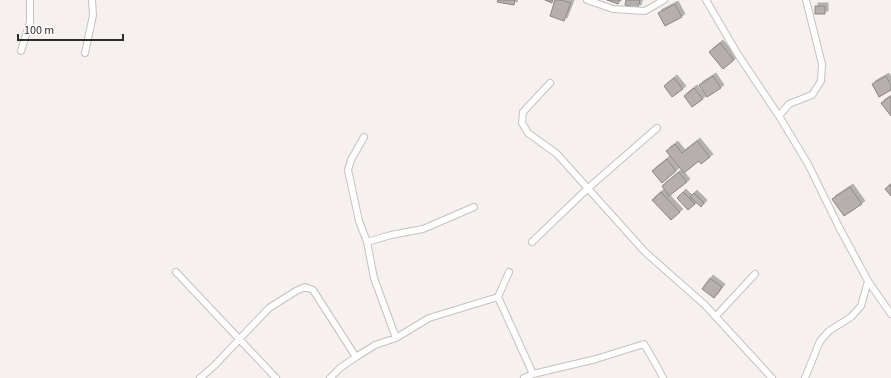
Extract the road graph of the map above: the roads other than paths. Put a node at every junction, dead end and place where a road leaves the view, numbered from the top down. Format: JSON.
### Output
{"nodes":[{"id":1,"x":30,"y":0,"type":"edge"},
{"id":2,"x":92,"y":0,"type":"edge"},
{"id":3,"x":587,"y":0,"type":"edge"},
{"id":4,"x":664,"y":0,"type":"edge"},
{"id":5,"x":706,"y":0,"type":"edge"},
{"id":6,"x":806,"y":0,"type":"edge"},
{"id":7,"x":21,"y":51,"type":"dead end"},
{"id":8,"x":85,"y":53,"type":"dead end"},
{"id":9,"x":550,"y":83,"type":"dead end"},
{"id":10,"x":779,"y":116,"type":"junction"},
{"id":11,"x":657,"y":128,"type":"dead end"},
{"id":12,"x":364,"y":137,"type":"dead end"},
{"id":13,"x":587,"y":189,"type":"junction"},
{"id":14,"x":474,"y":207,"type":"dead end"},
{"id":15,"x":366,"y":242,"type":"junction"},
{"id":16,"x":532,"y":242,"type":"dead end"},
{"id":17,"x":176,"y":272,"type":"dead end"},
{"id":18,"x":509,"y":272,"type":"dead end"},
{"id":19,"x":755,"y":274,"type":"dead end"},
{"id":20,"x":868,"y":280,"type":"junction"},
{"id":21,"x":498,"y":297,"type":"junction"},
{"id":22,"x":891,"y":314,"type":"edge"},
{"id":23,"x":716,"y":316,"type":"junction"},
{"id":24,"x":396,"y":338,"type":"junction"},
{"id":25,"x":240,"y":339,"type":"junction"},
{"id":26,"x":356,"y":357,"type":"junction"},
{"id":27,"x":533,"y":374,"type":"junction"},
{"id":28,"x":200,"y":378,"type":"edge"},
{"id":29,"x":276,"y":378,"type":"edge"},
{"id":30,"x":330,"y":378,"type":"edge"},
{"id":31,"x":524,"y":378,"type":"edge"},
{"id":32,"x":662,"y":378,"type":"edge"},
{"id":33,"x":772,"y":378,"type":"edge"},
{"id":34,"x":805,"y":378,"type":"edge"}],
"edges":[{"from":1,"to":7,"type":"street"},
{"from":2,"to":8,"type":"street"},
{"from":3,"to":4,"type":"street"},
{"from":5,"to":10,"type":"street"},
{"from":6,"to":10,"type":"street"},
{"from":9,"to":13,"type":"street"},
{"from":10,"to":20,"type":"street"},
{"from":11,"to":13,"type":"street"},
{"from":12,"to":15,"type":"street"},
{"from":13,"to":16,"type":"street"},
{"from":13,"to":23,"type":"street"},
{"from":14,"to":15,"type":"street"},
{"from":15,"to":24,"type":"street"},
{"from":17,"to":25,"type":"street"},
{"from":18,"to":21,"type":"street"},
{"from":19,"to":23,"type":"street"},
{"from":20,"to":22,"type":"street"},
{"from":20,"to":34,"type":"street"},
{"from":21,"to":24,"type":"street"},
{"from":21,"to":27,"type":"street"},
{"from":23,"to":33,"type":"street"},
{"from":24,"to":26,"type":"street"},
{"from":25,"to":26,"type":"street"},
{"from":25,"to":28,"type":"street"},
{"from":25,"to":29,"type":"street"},
{"from":26,"to":30,"type":"street"},
{"from":27,"to":31,"type":"street"},
{"from":27,"to":32,"type":"street"}]}
